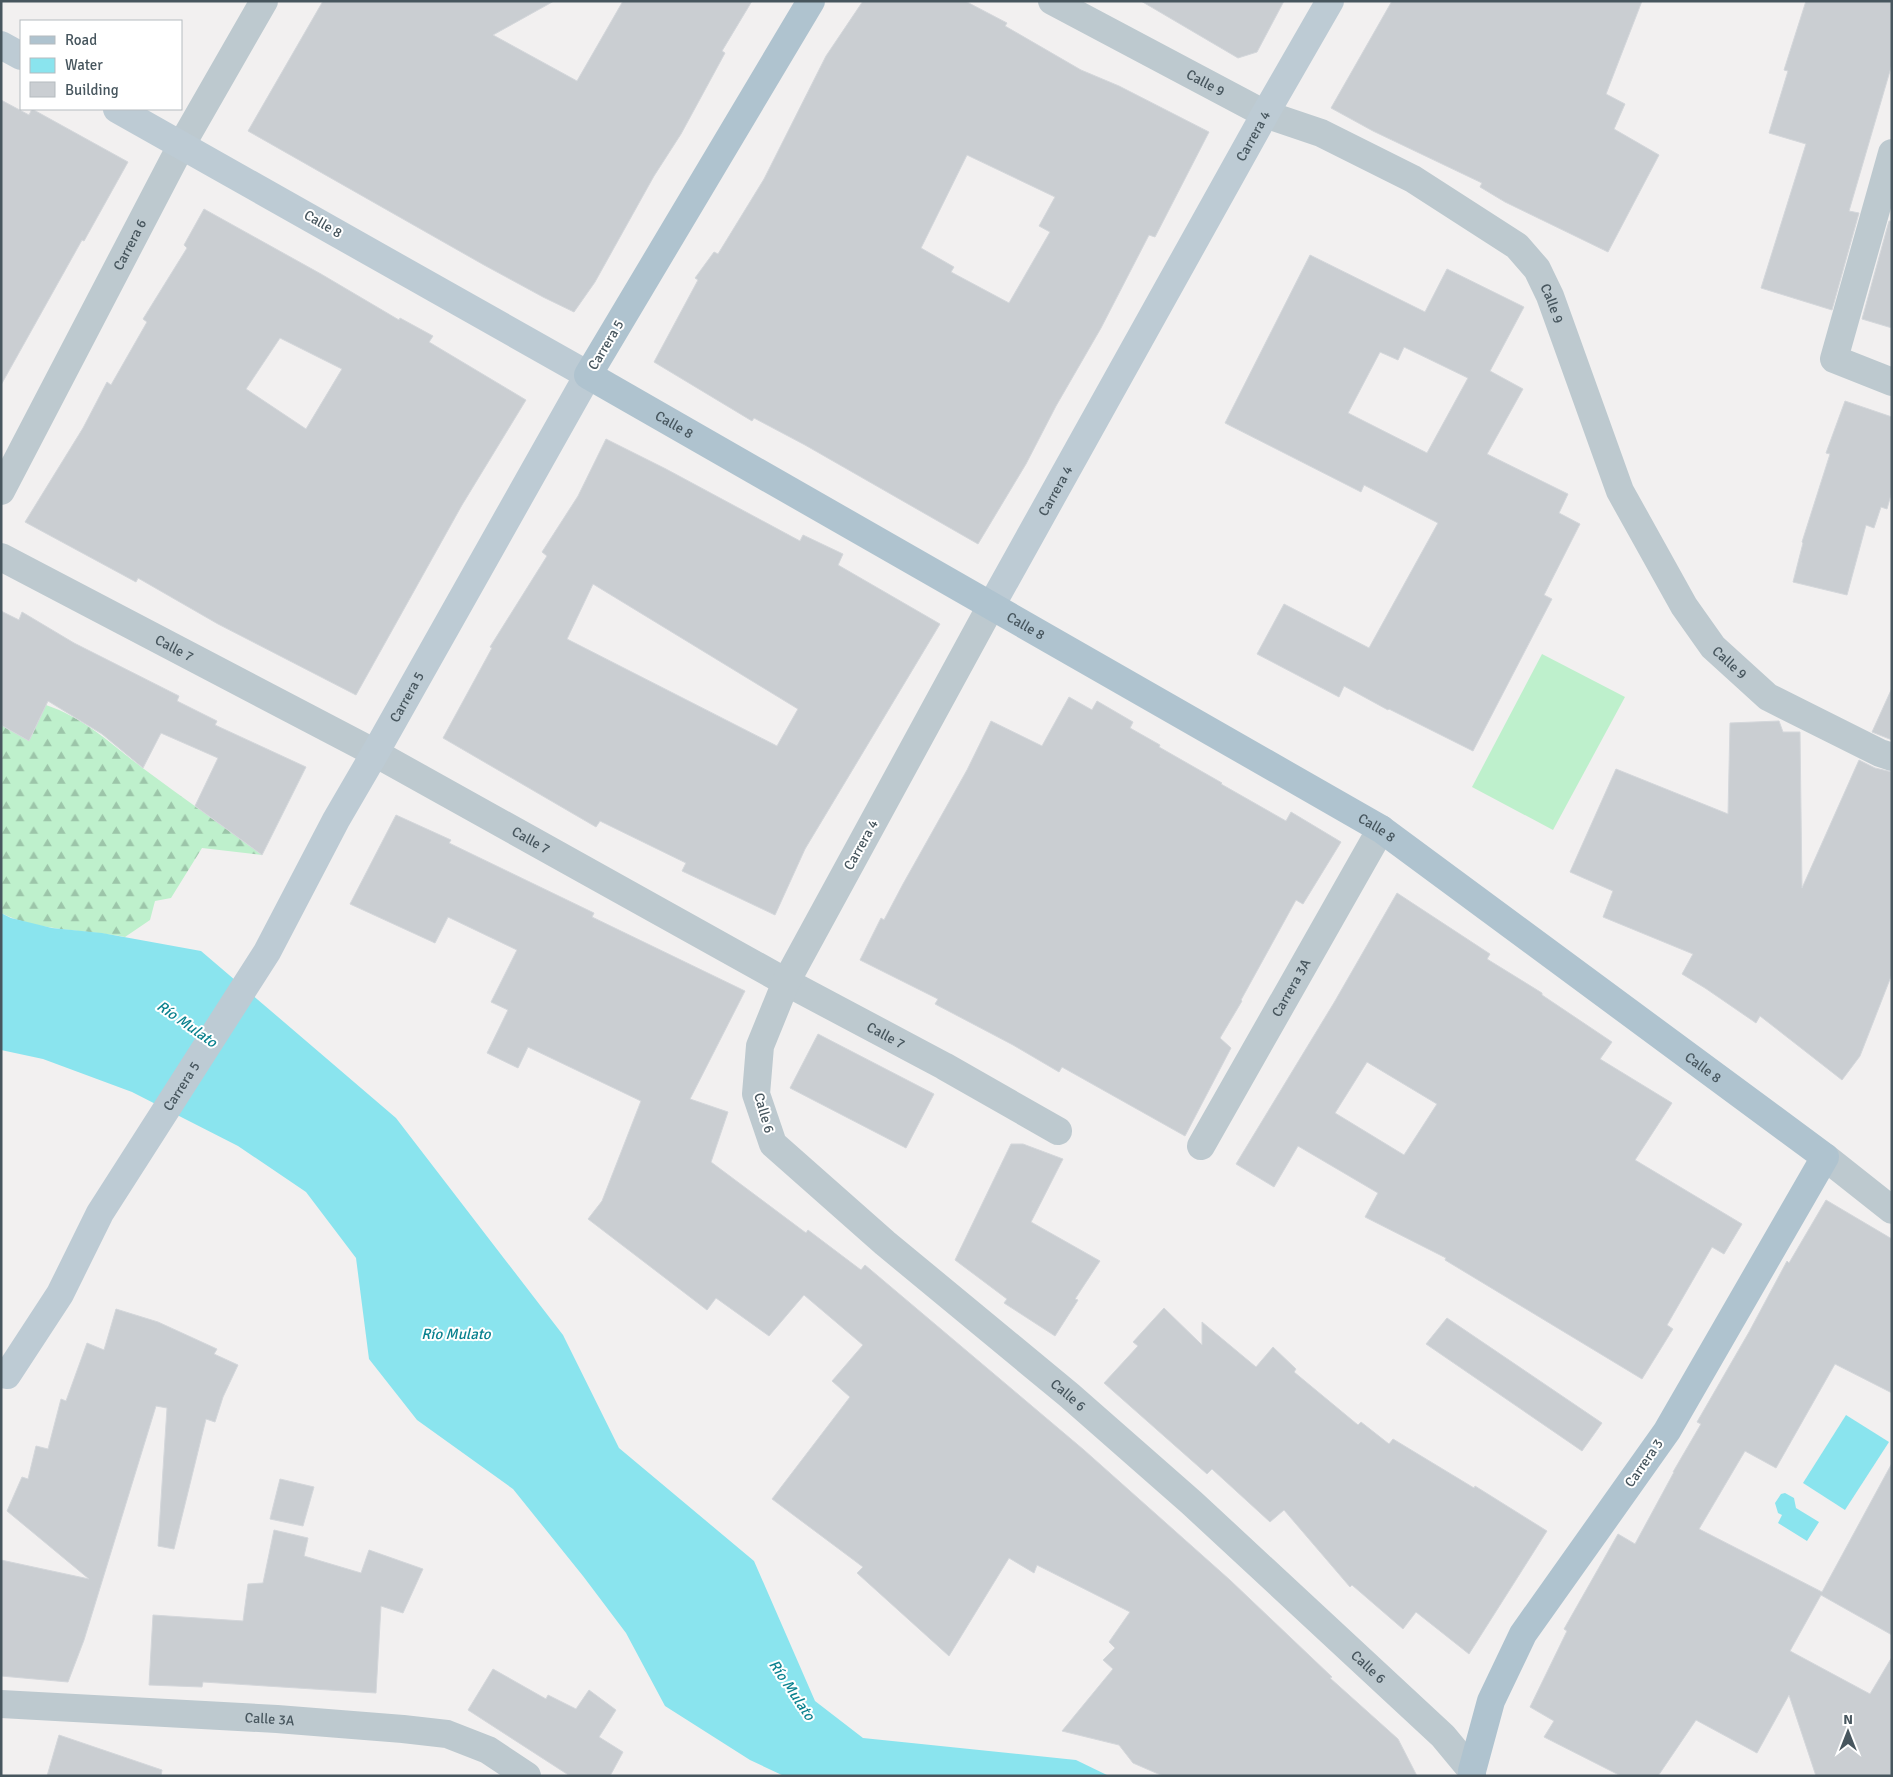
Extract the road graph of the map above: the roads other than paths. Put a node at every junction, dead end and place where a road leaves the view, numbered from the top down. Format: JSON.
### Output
{"nodes":[{"id":1,"x":264,"y":1,"type":"edge"},
{"id":2,"x":811,"y":1,"type":"edge"},
{"id":3,"x":1052,"y":1,"type":"edge"},
{"id":4,"x":1330,"y":1,"type":"edge"},
{"id":5,"x":1,"y":45,"type":"edge"},
{"id":6,"x":20,"y":55,"type":"edge"},
{"id":7,"x":119,"y":110,"type":"edge"},
{"id":8,"x":1265,"y":114,"type":"junction"},
{"id":9,"x":182,"y":144,"type":"junction"},
{"id":10,"x":1892,"y":153,"type":"edge"},
{"id":11,"x":588,"y":375,"type":"junction"},
{"id":12,"x":1892,"y":382,"type":"edge"},
{"id":13,"x":1,"y":491,"type":"edge"},
{"id":14,"x":1,"y":557,"type":"edge"},
{"id":15,"x":992,"y":606,"type":"junction"},
{"id":16,"x":375,"y":753,"type":"junction"},
{"id":17,"x":1892,"y":757,"type":"edge"},
{"id":18,"x":1380,"y":829,"type":"junction"},
{"id":19,"x":786,"y":982,"type":"junction"},
{"id":20,"x":1058,"y":1131,"type":"dead end"},
{"id":21,"x":1201,"y":1146,"type":"dead end"},
{"id":22,"x":1825,"y":1157,"type":"junction"},
{"id":23,"x":1892,"y":1210,"type":"edge"},
{"id":24,"x":3,"y":1380,"type":"edge"},
{"id":25,"x":1,"y":1704,"type":"edge"},
{"id":26,"x":1472,"y":1773,"type":"edge"},
{"id":27,"x":527,"y":1776,"type":"edge"}],
"edges":[{"from":1,"to":9,"type":"street","name":"Carrera 6"},
{"from":2,"to":11,"type":"main road","name":"Carrera 5"},
{"from":3,"to":8,"type":"street","name":"Calle 9"},
{"from":4,"to":8,"type":"main road","name":"Carrera 4"},
{"from":5,"to":6,"type":"main road"},
{"from":7,"to":9,"type":"main road","name":"Calle 8"},
{"from":8,"to":15,"type":"main road","name":"Carrera 4"},
{"from":8,"to":17,"type":"street","name":"Calle 9"},
{"from":9,"to":11,"type":"main road","name":"Calle 8"},
{"from":9,"to":13,"type":"street","name":"Carrera 6"},
{"from":10,"to":12,"type":"street"},
{"from":11,"to":15,"type":"main road","name":"Calle 8"},
{"from":11,"to":16,"type":"main road","name":"Carrera 5"},
{"from":14,"to":16,"type":"street","name":"Calle 7"},
{"from":15,"to":18,"type":"main road","name":"Calle 8"},
{"from":15,"to":19,"type":"street","name":"Carrera 4"},
{"from":16,"to":19,"type":"street","name":"Calle 7"},
{"from":16,"to":24,"type":"main road","name":"Carrera 5"},
{"from":18,"to":21,"type":"street","name":"Carrera 3A"},
{"from":18,"to":22,"type":"main road","name":"Calle 8"},
{"from":19,"to":20,"type":"street","name":"Calle 7"},
{"from":19,"to":26,"type":"street","name":"Calle 6"},
{"from":22,"to":23,"type":"street","name":"Calle 8"},
{"from":22,"to":26,"type":"main road","name":"Carrera 3"},
{"from":25,"to":27,"type":"street","name":"Calle 3A"}]}
